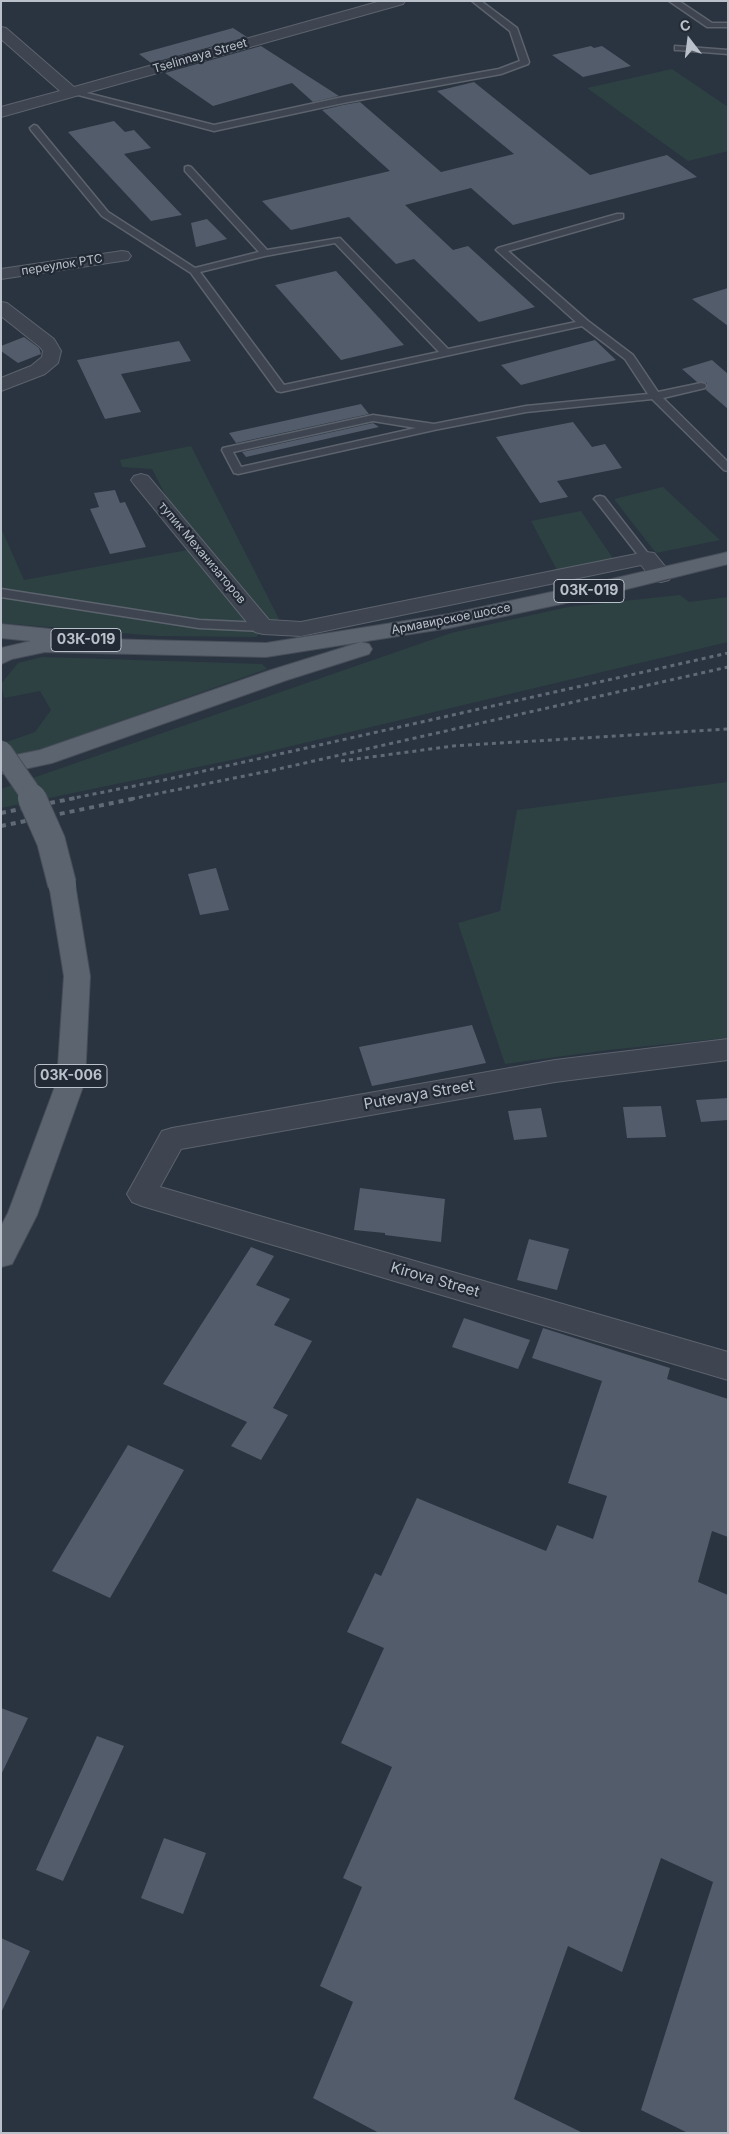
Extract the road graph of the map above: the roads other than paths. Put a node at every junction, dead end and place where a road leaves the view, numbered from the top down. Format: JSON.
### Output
{"nodes":[{"id":1,"x":398,"y":1,"type":"edge"},
{"id":2,"x":476,"y":1,"type":"edge"},
{"id":3,"x":673,"y":1,"type":"edge"},
{"id":4,"x":728,"y":25,"type":"edge"},
{"id":5,"x":1,"y":31,"type":"edge"},
{"id":6,"x":678,"y":48,"type":"dead end"},
{"id":7,"x":728,"y":52,"type":"edge"},
{"id":8,"x":71,"y":92,"type":"junction"},
{"id":9,"x":1,"y":112,"type":"edge"},
{"id":10,"x":34,"y":128,"type":"dead end"},
{"id":11,"x":188,"y":169,"type":"dead end"},
{"id":12,"x":620,"y":216,"type":"dead end"},
{"id":13,"x":266,"y":253,"type":"junction"},
{"id":14,"x":122,"y":256,"type":"dead end"},
{"id":15,"x":194,"y":271,"type":"junction"},
{"id":16,"x":1,"y":274,"type":"edge"},
{"id":17,"x":1,"y":307,"type":"edge"},
{"id":18,"x":584,"y":323,"type":"junction"},
{"id":19,"x":446,"y":353,"type":"junction"},
{"id":20,"x":1,"y":385,"type":"edge"},
{"id":21,"x":701,"y":386,"type":"dead end"},
{"id":22,"x":655,"y":396,"type":"junction"},
{"id":23,"x":434,"y":428,"type":"junction"},
{"id":24,"x":728,"y":468,"type":"edge"},
{"id":25,"x":141,"y":480,"type":"dead end"},
{"id":26,"x":600,"y":499,"type":"dead end"},
{"id":27,"x":646,"y":558,"type":"junction"},
{"id":28,"x":728,"y":558,"type":"edge"},
{"id":29,"x":661,"y":575,"type":"junction"},
{"id":30,"x":1,"y":593,"type":"edge"},
{"id":31,"x":448,"y":621,"type":"junction"},
{"id":32,"x":263,"y":627,"type":"junction"},
{"id":33,"x":1,"y":631,"type":"edge"},
{"id":34,"x":171,"y":648,"type":"junction"},
{"id":35,"x":1,"y":657,"type":"edge"},
{"id":36,"x":1,"y":751,"type":"edge"},
{"id":37,"x":1,"y":766,"type":"edge"},
{"id":38,"x":728,"y":1049,"type":"edge"},
{"id":39,"x":142,"y":1194,"type":"joint"},
{"id":40,"x":1,"y":1255,"type":"edge"},
{"id":41,"x":728,"y":1366,"type":"edge"}],
"edges":[{"from":1,"to":8,"type":"street","name":"Tselinnaya Street"},
{"from":2,"to":8,"type":"lane"},
{"from":3,"to":4,"type":"lane"},
{"from":5,"to":8,"type":"street"},
{"from":6,"to":7,"type":"lane"},
{"from":8,"to":9,"type":"street","name":"Tselinnaya Street"},
{"from":10,"to":15,"type":"lane"},
{"from":11,"to":13,"type":"lane"},
{"from":12,"to":18,"type":"lane"},
{"from":13,"to":15,"type":"lane"},
{"from":13,"to":19,"type":"lane"},
{"from":14,"to":16,"type":"street","name":"переулок РТС"},
{"from":15,"to":19,"type":"lane"},
{"from":17,"to":20,"type":"street"},
{"from":18,"to":19,"type":"lane"},
{"from":18,"to":22,"type":"lane"},
{"from":21,"to":22,"type":"lane"},
{"from":22,"to":23,"type":"lane"},
{"from":22,"to":24,"type":"lane"},
{"from":23,"to":23,"type":"lane"},
{"from":25,"to":32,"type":"street","name":"тупик Механизаторов"},
{"from":26,"to":27,"type":"lane"},
{"from":27,"to":29,"type":"street"},
{"from":27,"to":32,"type":"street"},
{"from":28,"to":29,"type":"main road","name":"Армавирское шоссе","number":"03К-019"},
{"from":29,"to":31,"type":"main road","name":"Армавирское шоссе","number":"03К-019"},
{"from":30,"to":32,"type":"lane"},
{"from":31,"to":34,"type":"main road","name":"Армавирское шоссе","number":"03К-019"},
{"from":31,"to":37,"type":"main road"},
{"from":33,"to":34,"type":"main road","number":"03К-019"},
{"from":34,"to":35,"type":"main road"},
{"from":36,"to":40,"type":"main road","number":"03К-006","bridge":true},
{"from":38,"to":39,"type":"street","name":"Putevaya Street"},
{"from":39,"to":41,"type":"street","name":"Kirova Street"}]}
